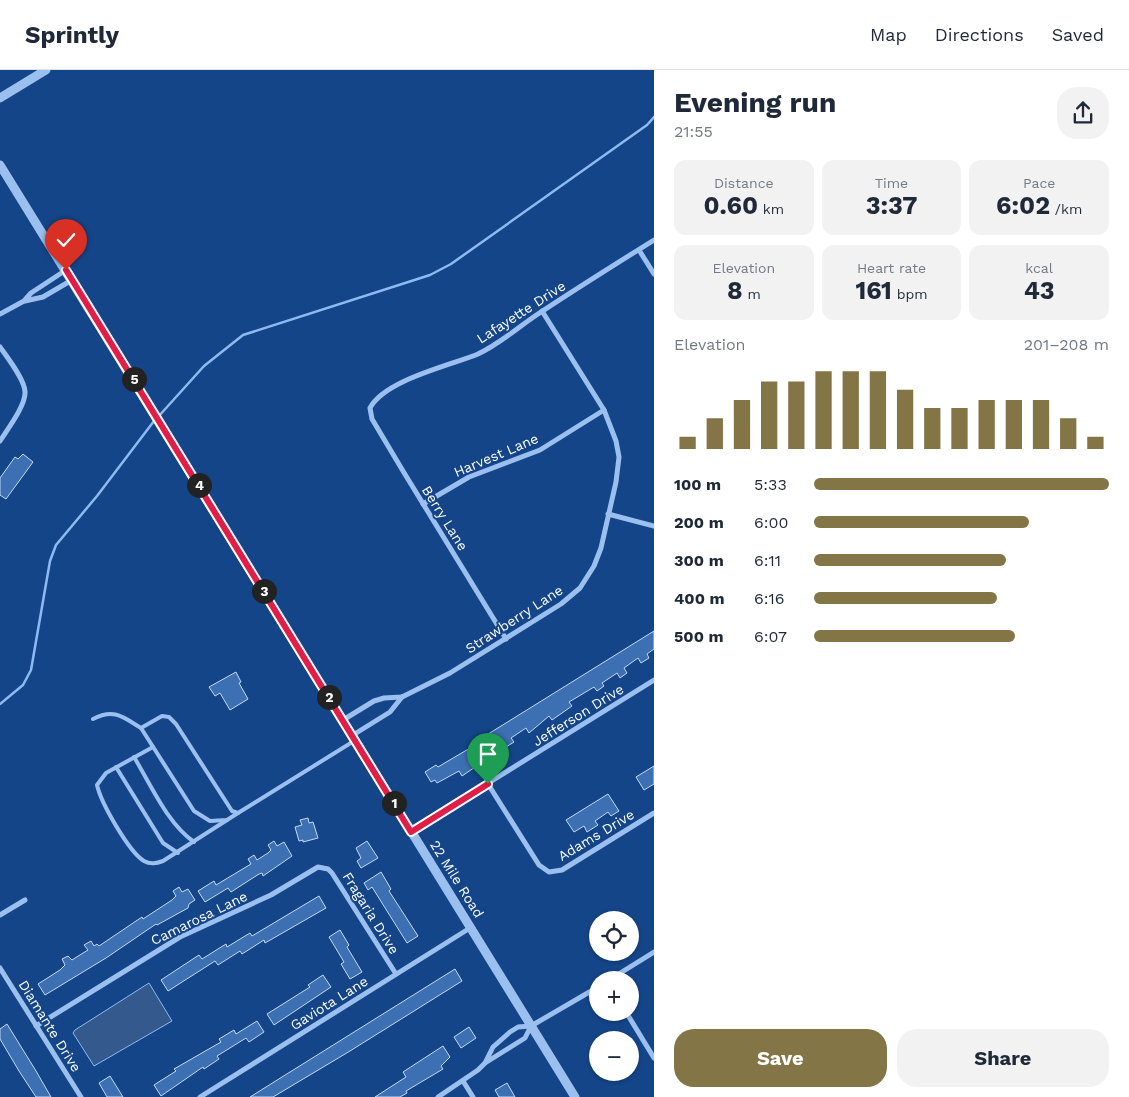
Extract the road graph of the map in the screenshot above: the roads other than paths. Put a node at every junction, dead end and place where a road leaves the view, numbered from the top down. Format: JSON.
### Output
{"nodes":[{"id":1,"x":46,"y":70,"type":"edge"},
{"id":2,"x":0,"y":98,"type":"edge"},
{"id":3,"x":0,"y":164,"type":"edge"},
{"id":4,"x":654,"y":240,"type":"edge"},
{"id":5,"x":639,"y":250,"type":"junction"},
{"id":6,"x":66,"y":270,"type":"junction"},
{"id":7,"x":654,"y":274,"type":"edge"},
{"id":8,"x":72,"y":280,"type":"junction"},
{"id":9,"x":24,"y":300,"type":"junction"},
{"id":10,"x":542,"y":311,"type":"junction"},
{"id":11,"x":0,"y":314,"type":"edge"},
{"id":12,"x":0,"y":347,"type":"edge"},
{"id":13,"x":370,"y":408,"type":"joint"},
{"id":14,"x":604,"y":410,"type":"junction"},
{"id":15,"x":0,"y":441,"type":"edge"},
{"id":16,"x":423,"y":504,"type":"junction"},
{"id":17,"x":608,"y":514,"type":"junction"},
{"id":18,"x":654,"y":526,"type":"edge"},
{"id":19,"x":506,"y":639,"type":"junction"},
{"id":20,"x":654,"y":680,"type":"edge"},
{"id":21,"x":402,"y":698,"type":"junction"},
{"id":22,"x":93,"y":719,"type":"dead end"},
{"id":23,"x":343,"y":720,"type":"junction"},
{"id":24,"x":141,"y":728,"type":"junction"},
{"id":25,"x":354,"y":738,"type":"junction"},
{"id":26,"x":153,"y":747,"type":"junction"},
{"id":27,"x":134,"y":757,"type":"junction"},
{"id":28,"x":116,"y":767,"type":"junction"},
{"id":29,"x":488,"y":784,"type":"junction"},
{"id":30,"x":238,"y":813,"type":"junction"},
{"id":31,"x":654,"y":813,"type":"edge"},
{"id":32,"x":227,"y":820,"type":"junction"},
{"id":33,"x":411,"y":832,"type":"junction"},
{"id":34,"x":194,"y":842,"type":"junction"},
{"id":35,"x":178,"y":853,"type":"junction"},
{"id":36,"x":323,"y":867,"type":"joint"},
{"id":37,"x":25,"y":900,"type":"dead end"},
{"id":38,"x":0,"y":915,"type":"edge"},
{"id":39,"x":470,"y":928,"type":"junction"},
{"id":40,"x":654,"y":952,"type":"edge"},
{"id":41,"x":0,"y":968,"type":"edge"},
{"id":42,"x":623,"y":971,"type":"edge"},
{"id":43,"x":396,"y":974,"type":"junction"},
{"id":44,"x":589,"y":992,"type":"edge"},
{"id":45,"x":631,"y":1021,"type":"edge"},
{"id":46,"x":36,"y":1026,"type":"junction"},
{"id":47,"x":532,"y":1026,"type":"junction"},
{"id":48,"x":654,"y":1058,"type":"edge"},
{"id":49,"x":485,"y":1063,"type":"junction"},
{"id":50,"x":464,"y":1081,"type":"junction"},
{"id":51,"x":81,"y":1097,"type":"edge"},
{"id":52,"x":200,"y":1097,"type":"edge"},
{"id":53,"x":438,"y":1097,"type":"edge"},
{"id":54,"x":473,"y":1097,"type":"edge"},
{"id":55,"x":576,"y":1097,"type":"edge"}],
"edges":[{"from":1,"to":2,"type":"street"},
{"from":3,"to":6,"type":"street","name":"22 Mile Road"},
{"from":4,"to":5,"type":"street","name":"Lafayette Drive"},
{"from":5,"to":7,"type":"street"},
{"from":5,"to":10,"type":"street","name":"Lafayette Drive"},
{"from":6,"to":8,"type":"street","name":"22 Mile Road"},
{"from":6,"to":9,"type":"street"},
{"from":8,"to":9,"type":"street"},
{"from":8,"to":23,"type":"street","name":"22 Mile Road"},
{"from":9,"to":11,"type":"street"},
{"from":10,"to":13,"type":"street","name":"Lafayette Drive"},
{"from":10,"to":14,"type":"street","name":"Strawberry Lane"},
{"from":12,"to":15,"type":"street"},
{"from":13,"to":16,"type":"street","name":"Berry Lane"},
{"from":14,"to":16,"type":"street","name":"Harvest Lane"},
{"from":14,"to":17,"type":"street","name":"Strawberry Lane"},
{"from":16,"to":19,"type":"street","name":"Berry Lane"},
{"from":17,"to":18,"type":"street"},
{"from":17,"to":19,"type":"street","name":"Strawberry Lane"},
{"from":19,"to":21,"type":"street","name":"Strawberry Lane"},
{"from":20,"to":29,"type":"street","name":"Jefferson Drive"},
{"from":21,"to":23,"type":"street","name":"Strawberry Lane"},
{"from":21,"to":25,"type":"street","name":"Strawberry Lane"},
{"from":22,"to":24,"type":"lane"},
{"from":23,"to":25,"type":"street","name":"22 Mile Road"},
{"from":24,"to":26,"type":"lane"},
{"from":24,"to":30,"type":"lane"},
{"from":25,"to":30,"type":"lane"},
{"from":25,"to":33,"type":"street","name":"22 Mile Road"},
{"from":26,"to":27,"type":"lane"},
{"from":26,"to":32,"type":"lane"},
{"from":27,"to":28,"type":"lane"},
{"from":27,"to":34,"type":"lane"},
{"from":28,"to":35,"type":"lane"},
{"from":28,"to":35,"type":"lane"},
{"from":29,"to":31,"type":"street","name":"Adams Drive"},
{"from":29,"to":33,"type":"street","name":"Jefferson Drive"},
{"from":30,"to":32,"type":"lane"},
{"from":32,"to":34,"type":"lane"},
{"from":33,"to":39,"type":"street","name":"22 Mile Road"},
{"from":34,"to":35,"type":"lane"},
{"from":36,"to":43,"type":"street","name":"Fragaria Drive"},
{"from":36,"to":46,"type":"street","name":"Camarosa Lane"},
{"from":37,"to":38,"type":"street"},
{"from":39,"to":43,"type":"street","name":"Gaviota Lane"},
{"from":39,"to":47,"type":"street","name":"22 Mile Road"},
{"from":40,"to":42,"type":"street"},
{"from":41,"to":46,"type":"street","name":"Diamante Drive"},
{"from":43,"to":52,"type":"street","name":"Gaviota Lane"},
{"from":44,"to":47,"type":"street"},
{"from":45,"to":48,"type":"street"},
{"from":46,"to":51,"type":"street","name":"Diamante Drive"},
{"from":47,"to":49,"type":"street"},
{"from":47,"to":49,"type":"street"},
{"from":47,"to":55,"type":"street","name":"22 Mile Road"},
{"from":49,"to":50,"type":"street"},
{"from":50,"to":53,"type":"street"},
{"from":50,"to":54,"type":"street"}]}
